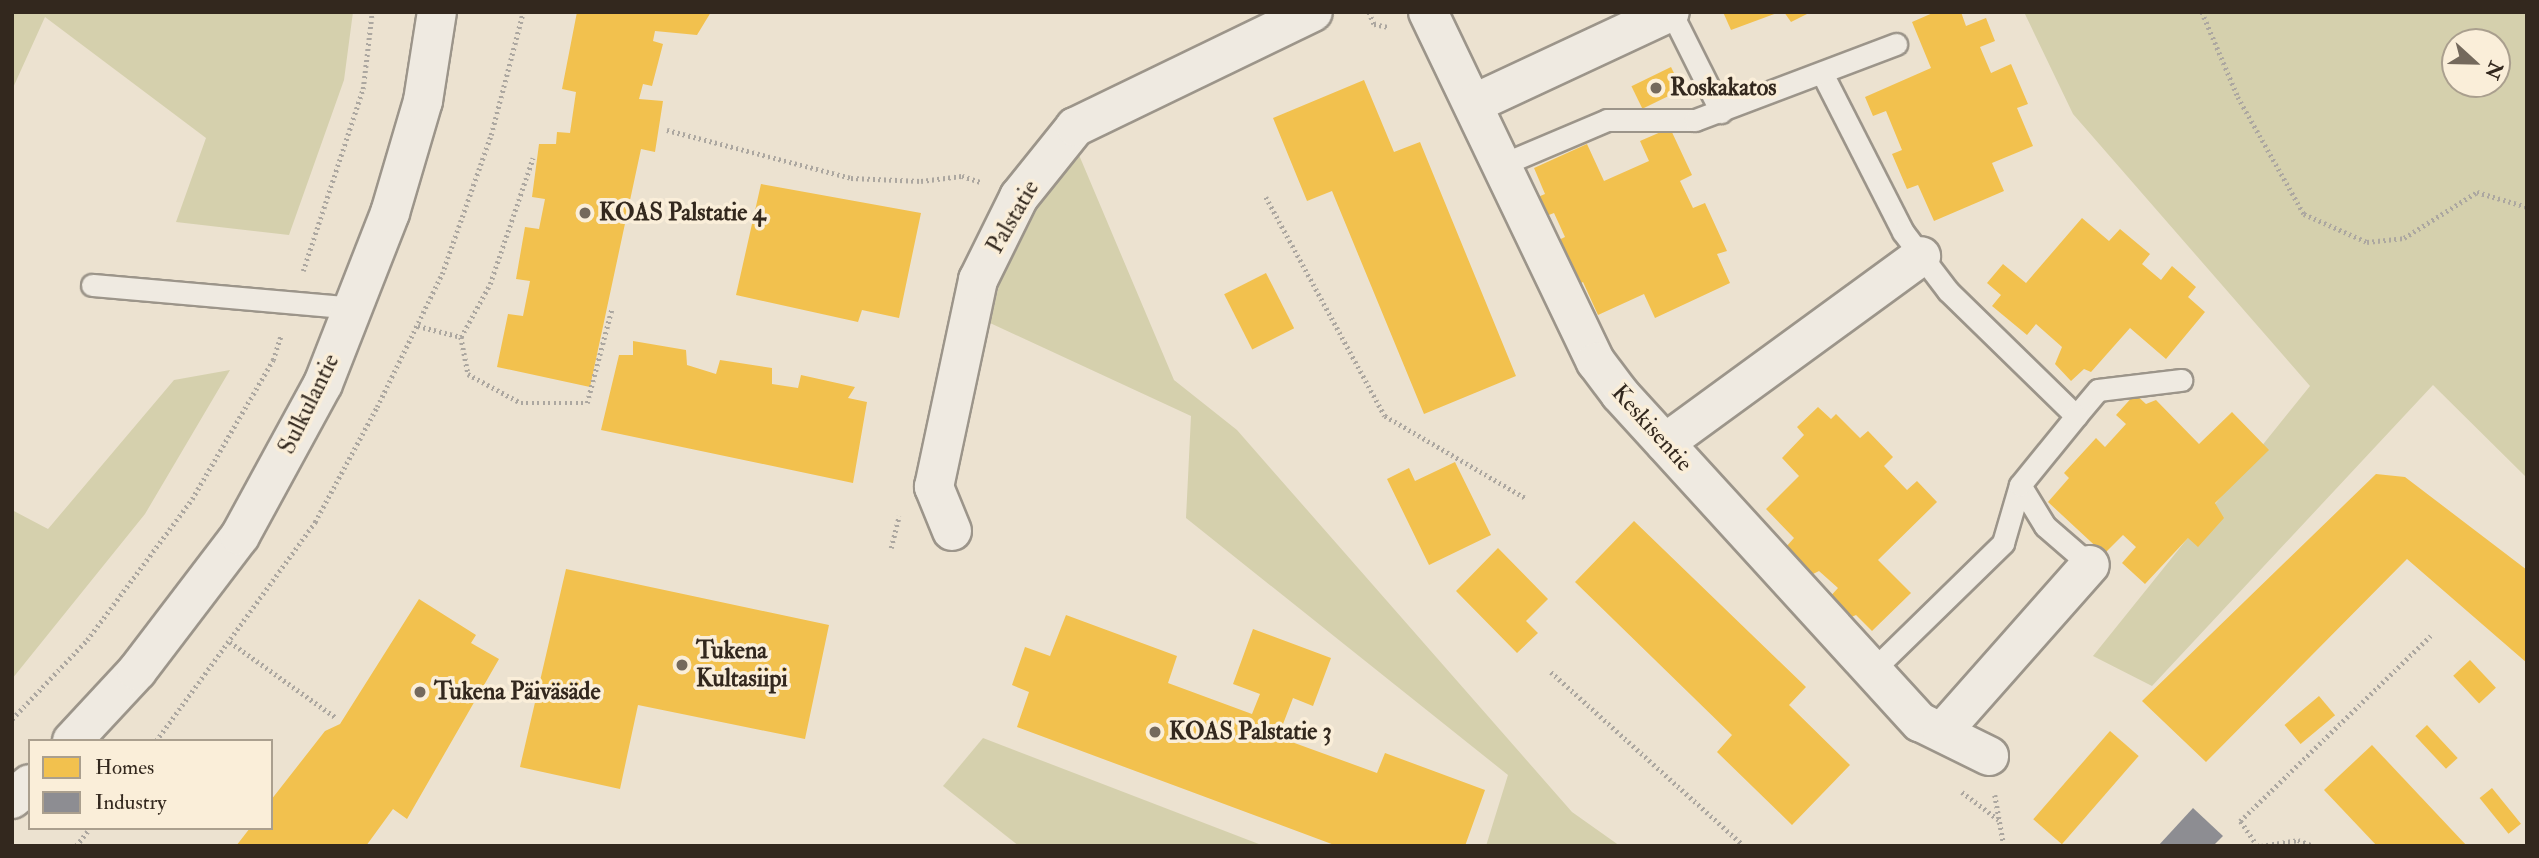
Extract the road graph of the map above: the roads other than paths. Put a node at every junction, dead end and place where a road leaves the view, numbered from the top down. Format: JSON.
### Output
{"nodes":[{"id":1,"x":438,"y":12,"type":"edge"},
{"id":2,"x":1313,"y":12,"type":"edge"},
{"id":3,"x":1428,"y":12,"type":"edge"},
{"id":4,"x":1670,"y":12,"type":"edge"},
{"id":5,"x":1896,"y":44,"type":"dead end"},
{"id":6,"x":1822,"y":73,"type":"junction"},
{"id":7,"x":1473,"y":104,"type":"junction"},
{"id":8,"x":1721,"y":112,"type":"junction"},
{"id":9,"x":1501,"y":164,"type":"junction"},
{"id":10,"x":1921,"y":256,"type":"junction"},
{"id":11,"x":92,"y":285,"type":"dead end"},
{"id":12,"x":353,"y":308,"type":"junction"},
{"id":13,"x":2181,"y":380,"type":"dead end"},
{"id":14,"x":2076,"y":415,"type":"junction"},
{"id":15,"x":1665,"y":443,"type":"junction"},
{"id":16,"x":2020,"y":485,"type":"junction"},
{"id":17,"x":952,"y":531,"type":"dead end"},
{"id":18,"x":2090,"y":565,"type":"joint"},
{"id":19,"x":1873,"y":670,"type":"junction"},
{"id":20,"x":1942,"y":732,"type":"junction"},
{"id":21,"x":74,"y":739,"type":"edge"},
{"id":22,"x":1989,"y":756,"type":"road end"},
{"id":23,"x":28,"y":786,"type":"edge"},
{"id":24,"x":12,"y":799,"type":"edge"}],
"edges":[{"from":1,"to":12,"type":"street","name":"Sulkulantie"},
{"from":2,"to":17,"type":"street","name":"Palstatie"},
{"from":3,"to":7,"type":"street","name":"Keskisentie"},
{"from":4,"to":7,"type":"street"},
{"from":4,"to":8,"type":"lane"},
{"from":5,"to":6,"type":"lane"},
{"from":6,"to":8,"type":"lane"},
{"from":6,"to":10,"type":"lane"},
{"from":7,"to":9,"type":"street","name":"Keskisentie"},
{"from":8,"to":9,"type":"lane"},
{"from":9,"to":15,"type":"street","name":"Keskisentie"},
{"from":10,"to":14,"type":"lane"},
{"from":10,"to":15,"type":"street"},
{"from":11,"to":12,"type":"lane"},
{"from":12,"to":21,"type":"street","name":"Sulkulantie"},
{"from":13,"to":14,"type":"lane"},
{"from":14,"to":16,"type":"lane"},
{"from":15,"to":19,"type":"street","name":"Keskisentie"},
{"from":16,"to":18,"type":"lane"},
{"from":16,"to":19,"type":"lane"},
{"from":18,"to":20,"type":"street"},
{"from":19,"to":20,"type":"street","name":"Keskisentie"},
{"from":20,"to":22,"type":"street","name":"Keskisentie"},
{"from":23,"to":24,"type":"street"}]}
